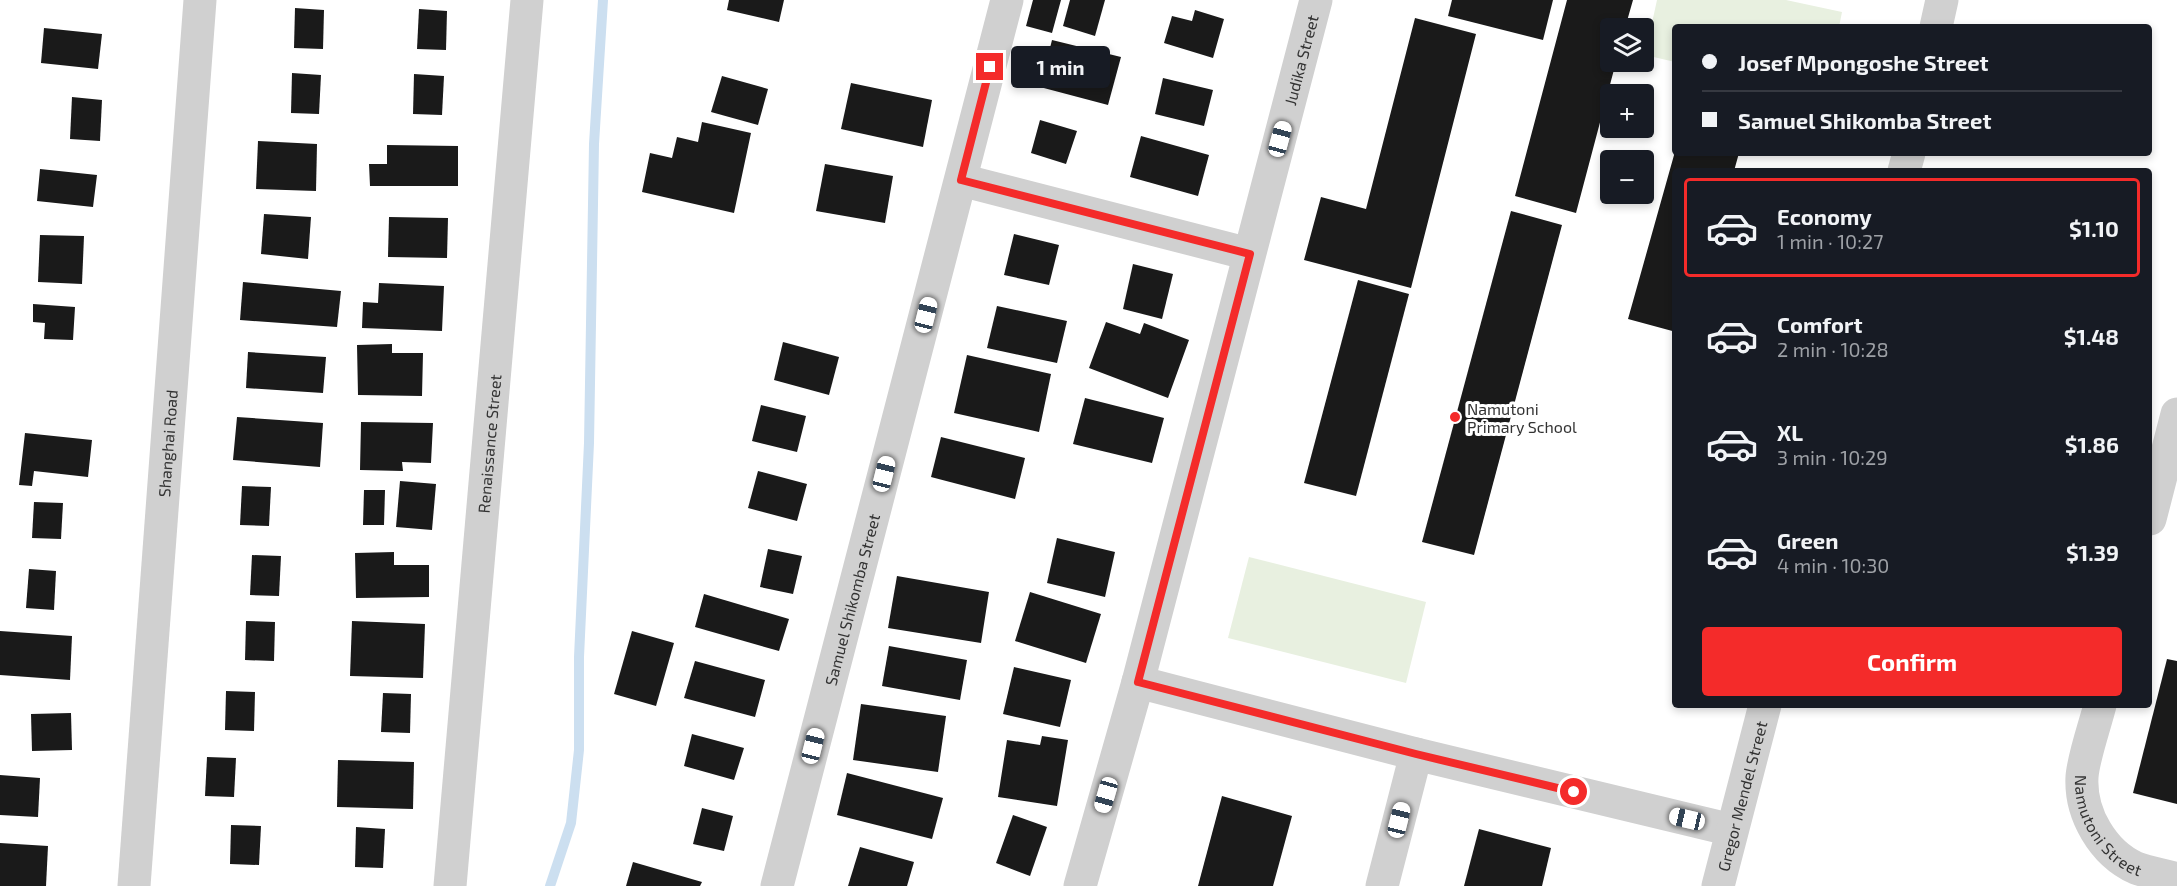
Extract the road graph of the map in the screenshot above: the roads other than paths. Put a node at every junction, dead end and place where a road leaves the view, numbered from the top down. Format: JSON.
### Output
{"nodes":[{"id":1,"x":200,"y":0,"type":"edge"},
{"id":2,"x":527,"y":0,"type":"edge"},
{"id":3,"x":1007,"y":0,"type":"edge"},
{"id":4,"x":1316,"y":0,"type":"edge"},
{"id":5,"x":1942,"y":0,"type":"edge"},
{"id":6,"x":1937,"y":24,"type":"edge"},
{"id":7,"x":961,"y":180,"type":"junction"},
{"id":8,"x":1250,"y":254,"type":"junction"},
{"id":9,"x":2177,"y":414,"type":"edge"},
{"id":10,"x":2152,"y":511,"type":"edge"},
{"id":11,"x":1138,"y":682,"type":"junction"},
{"id":12,"x":1764,"y":708,"type":"edge"},
{"id":13,"x":2099,"y":708,"type":"edge"},
{"id":14,"x":1416,"y":754,"type":"junction"},
{"id":15,"x":1732,"y":830,"type":"junction"},
{"id":16,"x":2177,"y":879,"type":"edge"},
{"id":17,"x":134,"y":886,"type":"edge"},
{"id":18,"x":450,"y":886,"type":"edge"},
{"id":19,"x":777,"y":886,"type":"edge"},
{"id":20,"x":1080,"y":886,"type":"edge"},
{"id":21,"x":1382,"y":886,"type":"edge"},
{"id":22,"x":1718,"y":886,"type":"edge"}],
"edges":[{"from":1,"to":17,"type":"street","name":"Shanghai Road"},
{"from":2,"to":18,"type":"street","name":"Renaissance Street"},
{"from":3,"to":7,"type":"street","name":"Samuel Shikomba Street"},
{"from":4,"to":8,"type":"street","name":"Judika Street"},
{"from":5,"to":6,"type":"street"},
{"from":7,"to":8,"type":"street"},
{"from":7,"to":19,"type":"street","name":"Samuel Shikomba Street"},
{"from":8,"to":11,"type":"street","name":"Judika Street"},
{"from":9,"to":10,"type":"street"},
{"from":11,"to":14,"type":"street"},
{"from":11,"to":20,"type":"street","name":"Judika Street"},
{"from":12,"to":15,"type":"street","name":"Gregor Mendel Street"},
{"from":13,"to":16,"type":"street","name":"Namutoni Street"},
{"from":14,"to":15,"type":"street"},
{"from":14,"to":21,"type":"street"},
{"from":15,"to":22,"type":"street","name":"Gregor Mendel Street"}]}
